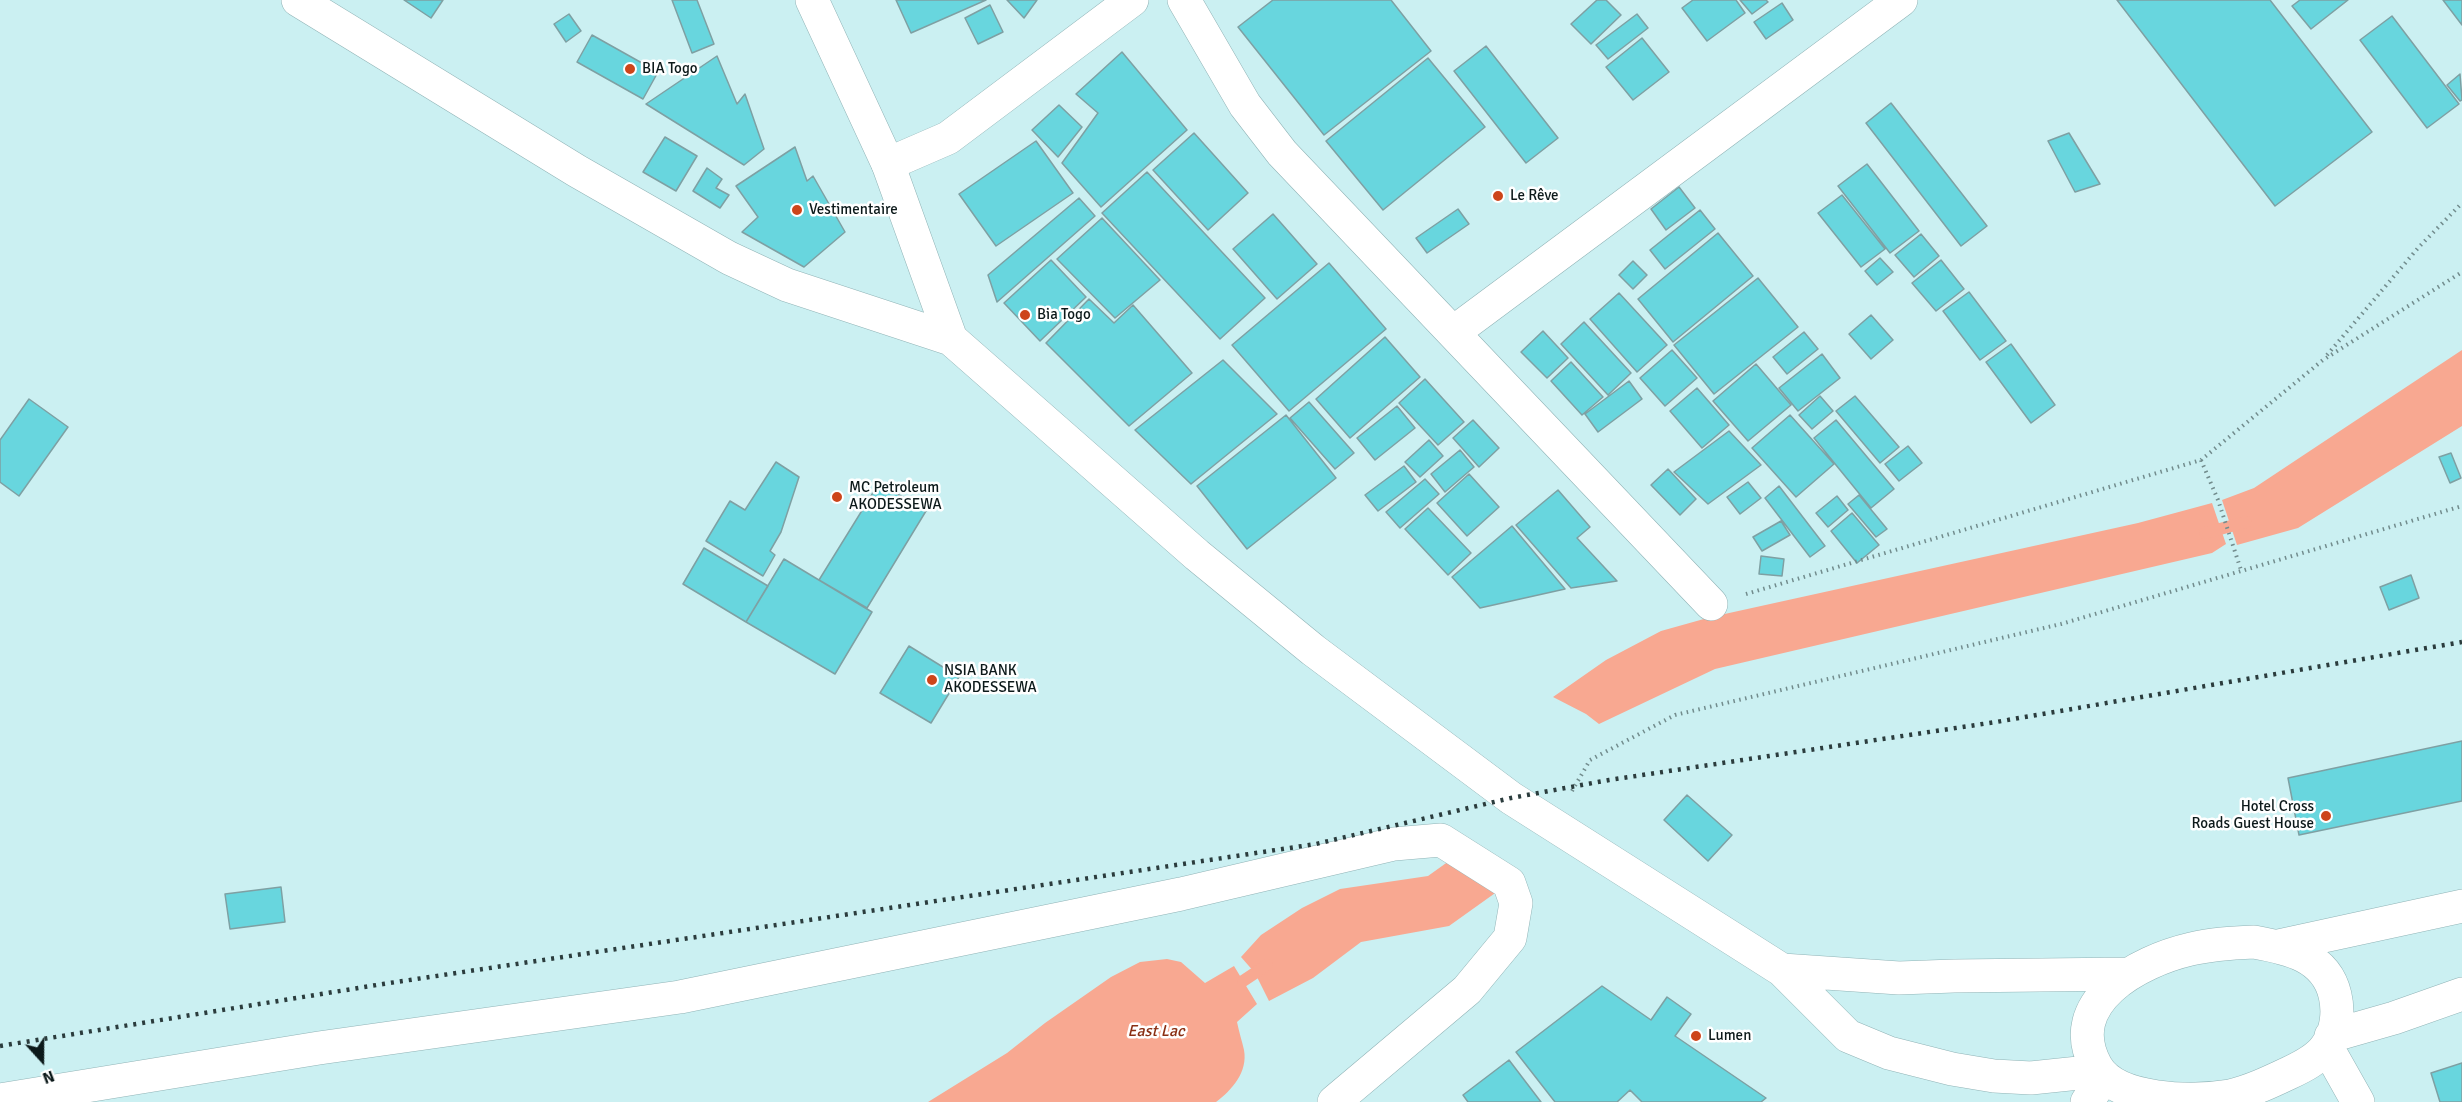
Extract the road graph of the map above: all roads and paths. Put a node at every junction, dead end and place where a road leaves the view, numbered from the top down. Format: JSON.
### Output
{"nodes":[{"id":1,"x":298,"y":0,"type":"edge"},
{"id":2,"x":812,"y":0,"type":"edge"},
{"id":3,"x":1132,"y":0,"type":"edge"},
{"id":4,"x":1184,"y":0,"type":"edge"},
{"id":5,"x":1901,"y":0,"type":"edge"},
{"id":6,"x":888,"y":164,"type":"junction"},
{"id":7,"x":2462,"y":203,"type":"edge"},
{"id":8,"x":2462,"y":272,"type":"edge"},
{"id":9,"x":1454,"y":332,"type":"junction"},
{"id":10,"x":951,"y":339,"type":"junction"},
{"id":11,"x":2323,"y":360,"type":"junction"},
{"id":12,"x":2201,"y":460,"type":"junction"},
{"id":13,"x":2462,"y":506,"type":"edge"},
{"id":14,"x":2241,"y":570,"type":"junction"},
{"id":15,"x":1711,"y":604,"type":"joint"},
{"id":16,"x":1552,"y":826,"type":"junction"},
{"id":17,"x":2462,"y":906,"type":"edge"},
{"id":18,"x":2278,"y":946,"type":"junction"},
{"id":19,"x":1782,"y":970,"type":"junction"},
{"id":20,"x":2128,"y":974,"type":"junction"},
{"id":21,"x":2462,"y":994,"type":"edge"},
{"id":22,"x":2329,"y":1042,"type":"junction"},
{"id":23,"x":2096,"y":1083,"type":"edge"},
{"id":24,"x":2238,"y":1098,"type":"edge"},
{"id":25,"x":0,"y":1100,"type":"edge"},
{"id":26,"x":1334,"y":1102,"type":"edge"},
{"id":27,"x":2358,"y":1102,"type":"edge"}],
"edges":[{"from":1,"to":10,"type":"street"},
{"from":2,"to":6,"type":"street"},
{"from":3,"to":6,"type":"street"},
{"from":4,"to":9,"type":"street"},
{"from":5,"to":9,"type":"street"},
{"from":6,"to":10,"type":"street"},
{"from":7,"to":11,"type":"path"},
{"from":8,"to":11,"type":"path"},
{"from":9,"to":15,"type":"street"},
{"from":10,"to":16,"type":"street"},
{"from":11,"to":12,"type":"path"},
{"from":12,"to":14,"type":"path"},
{"from":12,"to":15,"type":"path"},
{"from":13,"to":14,"type":"path"},
{"from":14,"to":16,"type":"path"},
{"from":16,"to":19,"type":"street"},
{"from":17,"to":18,"type":"street"},
{"from":18,"to":20,"type":"street"},
{"from":18,"to":22,"type":"street"},
{"from":19,"to":20,"type":"street"},
{"from":19,"to":23,"type":"street"},
{"from":20,"to":23,"type":"street"},
{"from":21,"to":22,"type":"street"},
{"from":22,"to":24,"type":"street"},
{"from":22,"to":27,"type":"street"},
{"from":23,"to":24,"type":"street"},
{"from":25,"to":26,"type":"street"}]}
